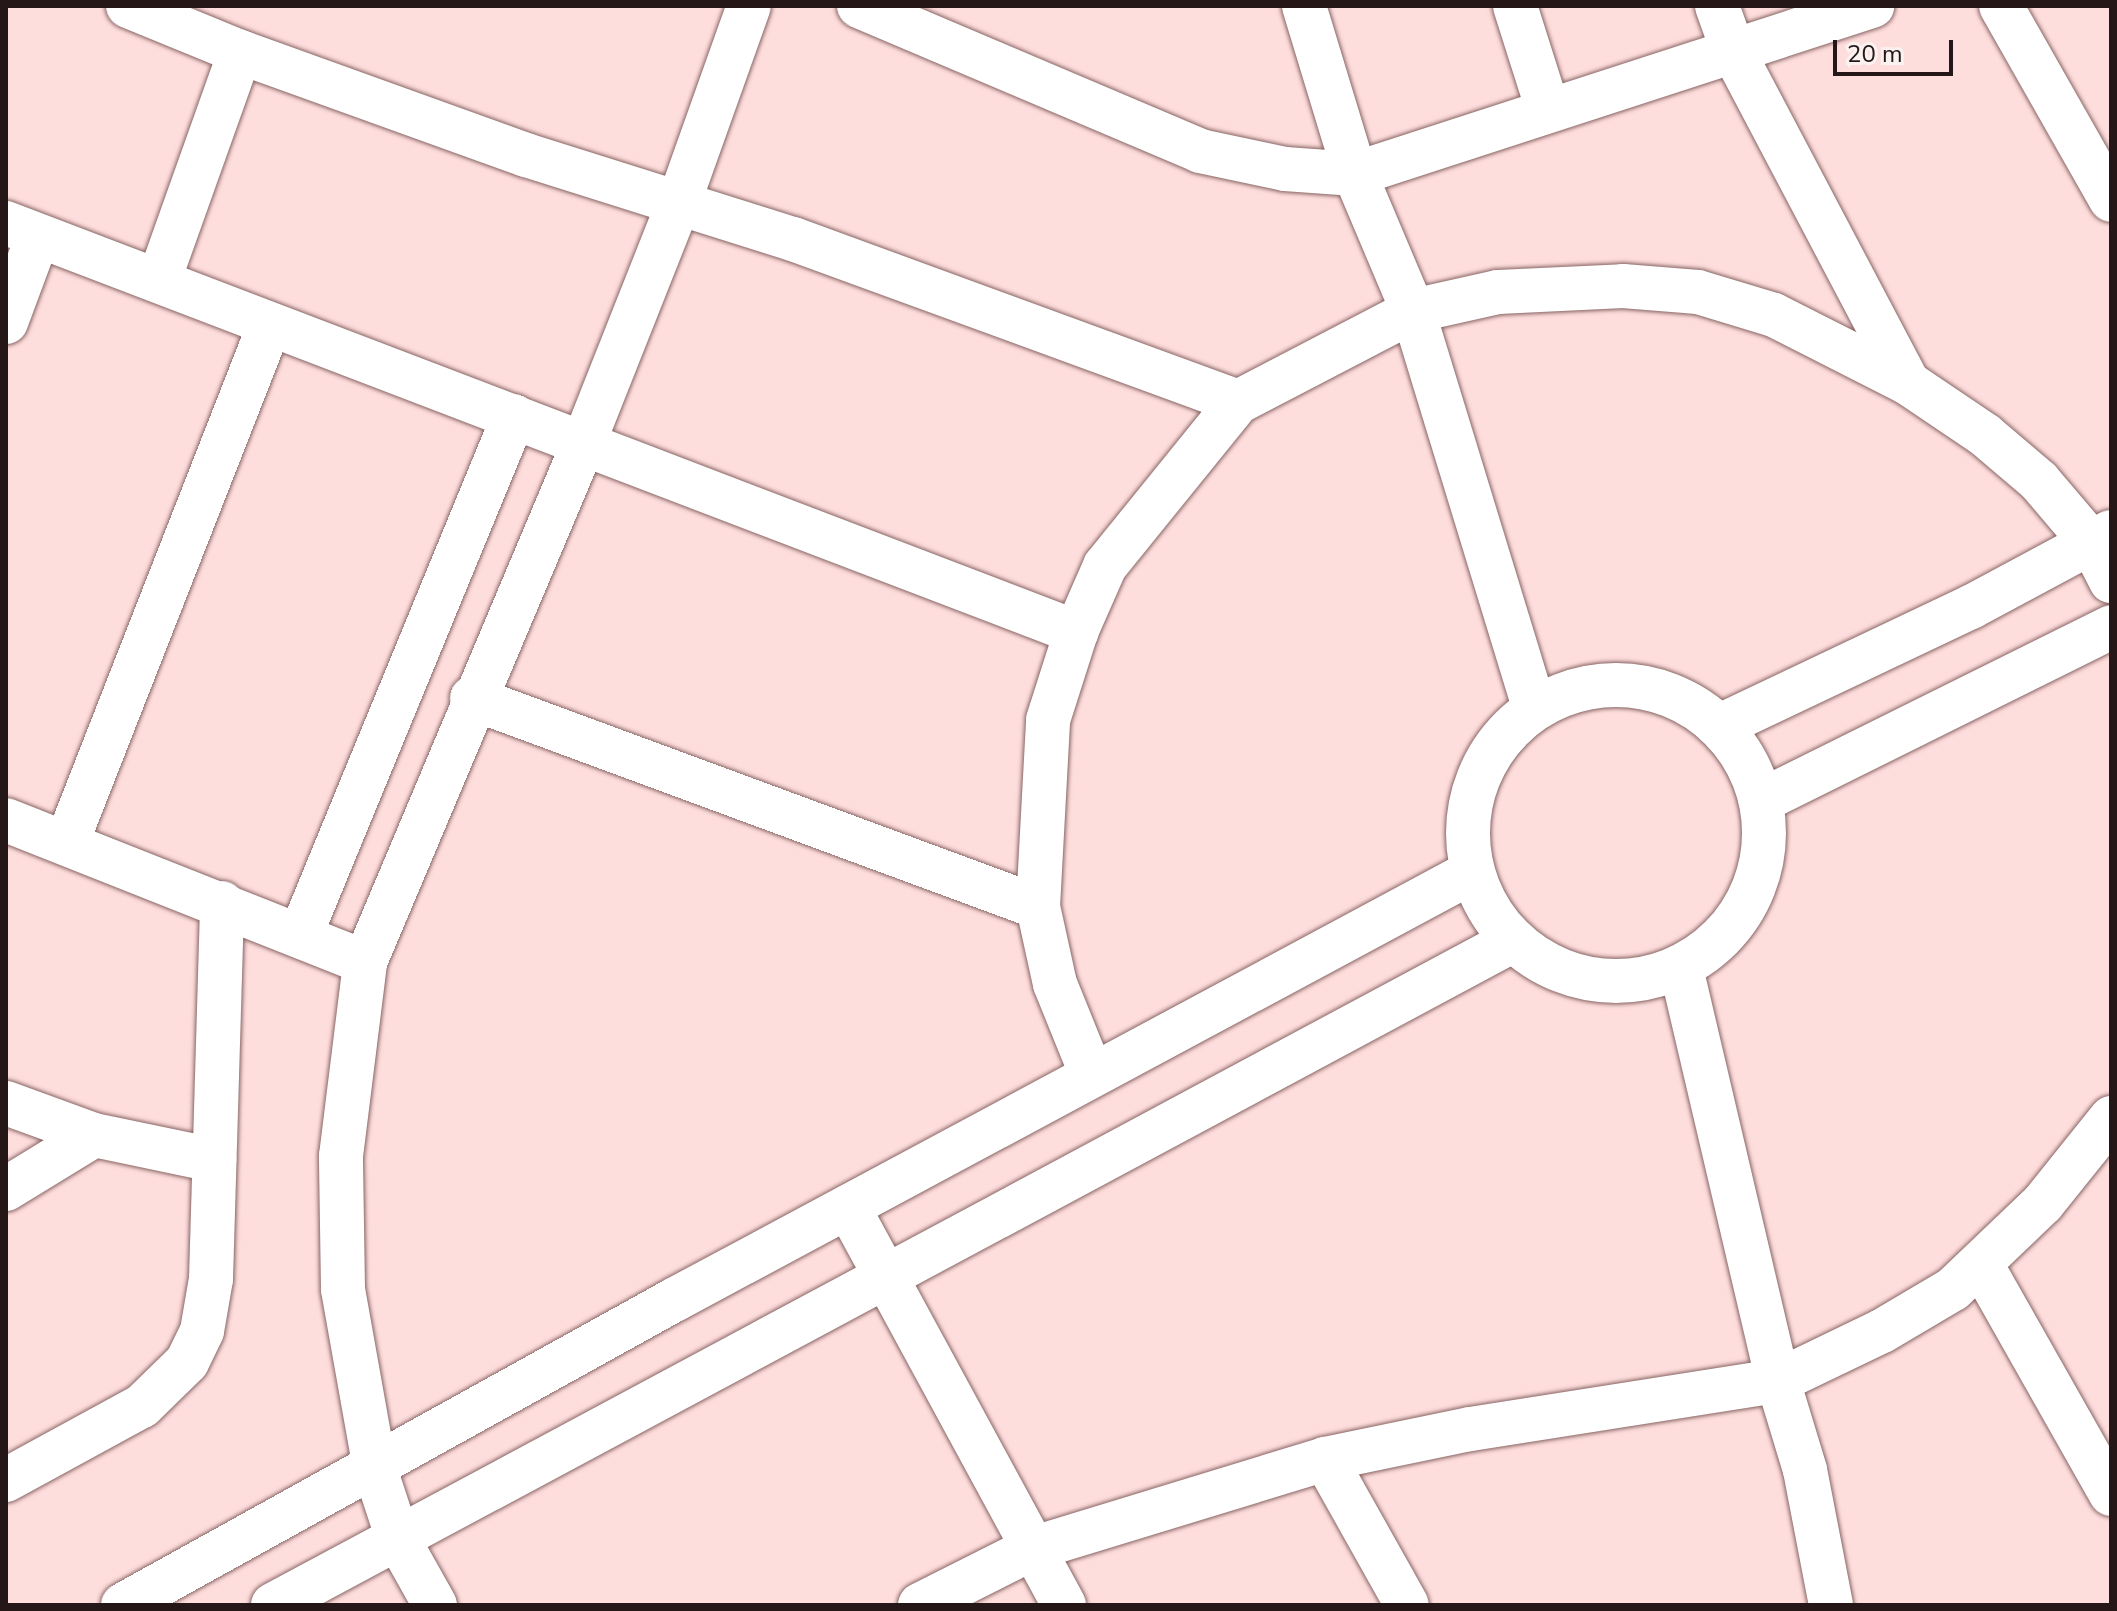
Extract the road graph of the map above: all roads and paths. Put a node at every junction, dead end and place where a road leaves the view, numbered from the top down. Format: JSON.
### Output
{"nodes":[{"id":1,"x":128,"y":6,"type":"edge"},
{"id":2,"x":749,"y":6,"type":"edge"},
{"id":3,"x":859,"y":6,"type":"edge"},
{"id":4,"x":1515,"y":6,"type":"edge"},
{"id":5,"x":1717,"y":6,"type":"edge"},
{"id":6,"x":1872,"y":6,"type":"edge"},
{"id":7,"x":2001,"y":6,"type":"edge"},
{"id":8,"x":1307,"y":7,"type":"edge"},
{"id":9,"x":1733,"y":51,"type":"junction"},
{"id":10,"x":240,"y":52,"type":"junction"},
{"id":11,"x":1548,"y":110,"type":"junction"},
{"id":12,"x":2098,"y":145,"type":"edge"},
{"id":13,"x":1355,"y":174,"type":"junction"},
{"id":14,"x":2111,"y":200,"type":"edge"},
{"id":15,"x":678,"y":205,"type":"junction"},
{"id":16,"x":22,"y":230,"type":"edge"},
{"id":17,"x":159,"y":280,"type":"junction"},
{"id":18,"x":1413,"y":311,"type":"junction"},
{"id":19,"x":6,"y":322,"type":"edge"},
{"id":20,"x":270,"y":324,"type":"junction"},
{"id":21,"x":1908,"y":383,"type":"junction"},
{"id":22,"x":1238,"y":402,"type":"junction"},
{"id":23,"x":514,"y":416,"type":"junction"},
{"id":24,"x":582,"y":447,"type":"junction"},
{"id":25,"x":2101,"y":537,"type":"edge"},
{"id":26,"x":2111,"y":581,"type":"edge"},
{"id":27,"x":2111,"y":627,"type":"edge"},
{"id":28,"x":1076,"y":632,"type":"junction"},
{"id":29,"x":472,"y":698,"type":"junction"},
{"id":30,"x":1534,"y":708,"type":"junction"},
{"id":31,"x":1720,"y":726,"type":"junction"},
{"id":32,"x":1761,"y":801,"type":"junction"},
{"id":33,"x":6,"y":820,"type":"edge"},
{"id":34,"x":67,"y":842,"type":"junction"},
{"id":35,"x":1472,"y":872,"type":"junction"},
{"id":36,"x":222,"y":903,"type":"junction"},
{"id":37,"x":1038,"y":907,"type":"junction"},
{"id":38,"x":300,"y":936,"type":"junction"},
{"id":39,"x":1512,"y":941,"type":"junction"},
{"id":40,"x":365,"y":962,"type":"junction"},
{"id":41,"x":1681,"y":968,"type":"junction"},
{"id":42,"x":1091,"y":1073,"type":"junction"},
{"id":43,"x":6,"y":1103,"type":"edge"},
{"id":44,"x":2105,"y":1134,"type":"edge"},
{"id":45,"x":94,"y":1135,"type":"junction"},
{"id":46,"x":214,"y":1160,"type":"junction"},
{"id":47,"x":6,"y":1189,"type":"edge"},
{"id":48,"x":848,"y":1207,"type":"junction"},
{"id":49,"x":1982,"y":1266,"type":"junction"},
{"id":50,"x":888,"y":1279,"type":"junction"},
{"id":51,"x":1778,"y":1381,"type":"junction"},
{"id":52,"x":1325,"y":1459,"type":"junction"},
{"id":53,"x":2105,"y":1468,"type":"edge"},
{"id":54,"x":375,"y":1469,"type":"junction"},
{"id":55,"x":6,"y":1480,"type":"edge"},
{"id":56,"x":398,"y":1539,"type":"junction"},
{"id":57,"x":1031,"y":1549,"type":"junction"},
{"id":58,"x":123,"y":1605,"type":"edge"},
{"id":59,"x":273,"y":1605,"type":"edge"},
{"id":60,"x":435,"y":1605,"type":"edge"},
{"id":61,"x":920,"y":1605,"type":"edge"},
{"id":62,"x":1064,"y":1605,"type":"edge"},
{"id":63,"x":1407,"y":1605,"type":"edge"},
{"id":64,"x":1831,"y":1605,"type":"edge"}],
"edges":[{"from":1,"to":10,"type":"street"},
{"from":2,"to":15,"type":"street"},
{"from":3,"to":13,"type":"street"},
{"from":4,"to":11,"type":"street"},
{"from":5,"to":9,"type":"street"},
{"from":6,"to":9,"type":"street"},
{"from":7,"to":12,"type":"street"},
{"from":8,"to":13,"type":"street"},
{"from":9,"to":11,"type":"street"},
{"from":9,"to":21,"type":"street"},
{"from":10,"to":15,"type":"street"},
{"from":10,"to":17,"type":"street"},
{"from":11,"to":13,"type":"street"},
{"from":12,"to":14,"type":"street"},
{"from":13,"to":18,"type":"street"},
{"from":15,"to":22,"type":"street"},
{"from":15,"to":24,"type":"street"},
{"from":16,"to":17,"type":"street"},
{"from":16,"to":19,"type":"street"},
{"from":17,"to":20,"type":"street"},
{"from":18,"to":21,"type":"street"},
{"from":18,"to":22,"type":"street"},
{"from":18,"to":30,"type":"street"},
{"from":20,"to":23,"type":"street"},
{"from":20,"to":34,"type":"street"},
{"from":21,"to":25,"type":"street"},
{"from":22,"to":28,"type":"street"},
{"from":23,"to":24,"type":"street"},
{"from":23,"to":38,"type":"street"},
{"from":24,"to":28,"type":"street"},
{"from":24,"to":29,"type":"street"},
{"from":25,"to":26,"type":"street"},
{"from":25,"to":31,"type":"street"},
{"from":27,"to":32,"type":"street"},
{"from":28,"to":37,"type":"street"},
{"from":29,"to":37,"type":"street"},
{"from":29,"to":40,"type":"street"},
{"from":30,"to":31,"type":"street"},
{"from":30,"to":35,"type":"street"},
{"from":31,"to":32,"type":"street"},
{"from":32,"to":41,"type":"street"},
{"from":33,"to":34,"type":"street"},
{"from":34,"to":36,"type":"street"},
{"from":35,"to":39,"type":"street"},
{"from":35,"to":42,"type":"street"},
{"from":36,"to":38,"type":"street"},
{"from":36,"to":46,"type":"street"},
{"from":37,"to":42,"type":"street"},
{"from":38,"to":40,"type":"street"},
{"from":39,"to":41,"type":"street"},
{"from":39,"to":50,"type":"street"},
{"from":40,"to":54,"type":"street"},
{"from":41,"to":51,"type":"street"},
{"from":42,"to":48,"type":"street"},
{"from":43,"to":45,"type":"street"},
{"from":44,"to":49,"type":"street"},
{"from":45,"to":46,"type":"street"},
{"from":45,"to":47,"type":"street"},
{"from":46,"to":55,"type":"street"},
{"from":48,"to":50,"type":"street"},
{"from":48,"to":54,"type":"street"},
{"from":49,"to":51,"type":"street"},
{"from":49,"to":53,"type":"street"},
{"from":50,"to":56,"type":"street"},
{"from":50,"to":57,"type":"street"},
{"from":51,"to":52,"type":"street"},
{"from":51,"to":64,"type":"street"},
{"from":52,"to":57,"type":"street"},
{"from":52,"to":63,"type":"street"},
{"from":54,"to":56,"type":"street"},
{"from":54,"to":58,"type":"street"},
{"from":56,"to":59,"type":"street"},
{"from":56,"to":60,"type":"street"},
{"from":57,"to":61,"type":"street"},
{"from":57,"to":62,"type":"street"}]}
